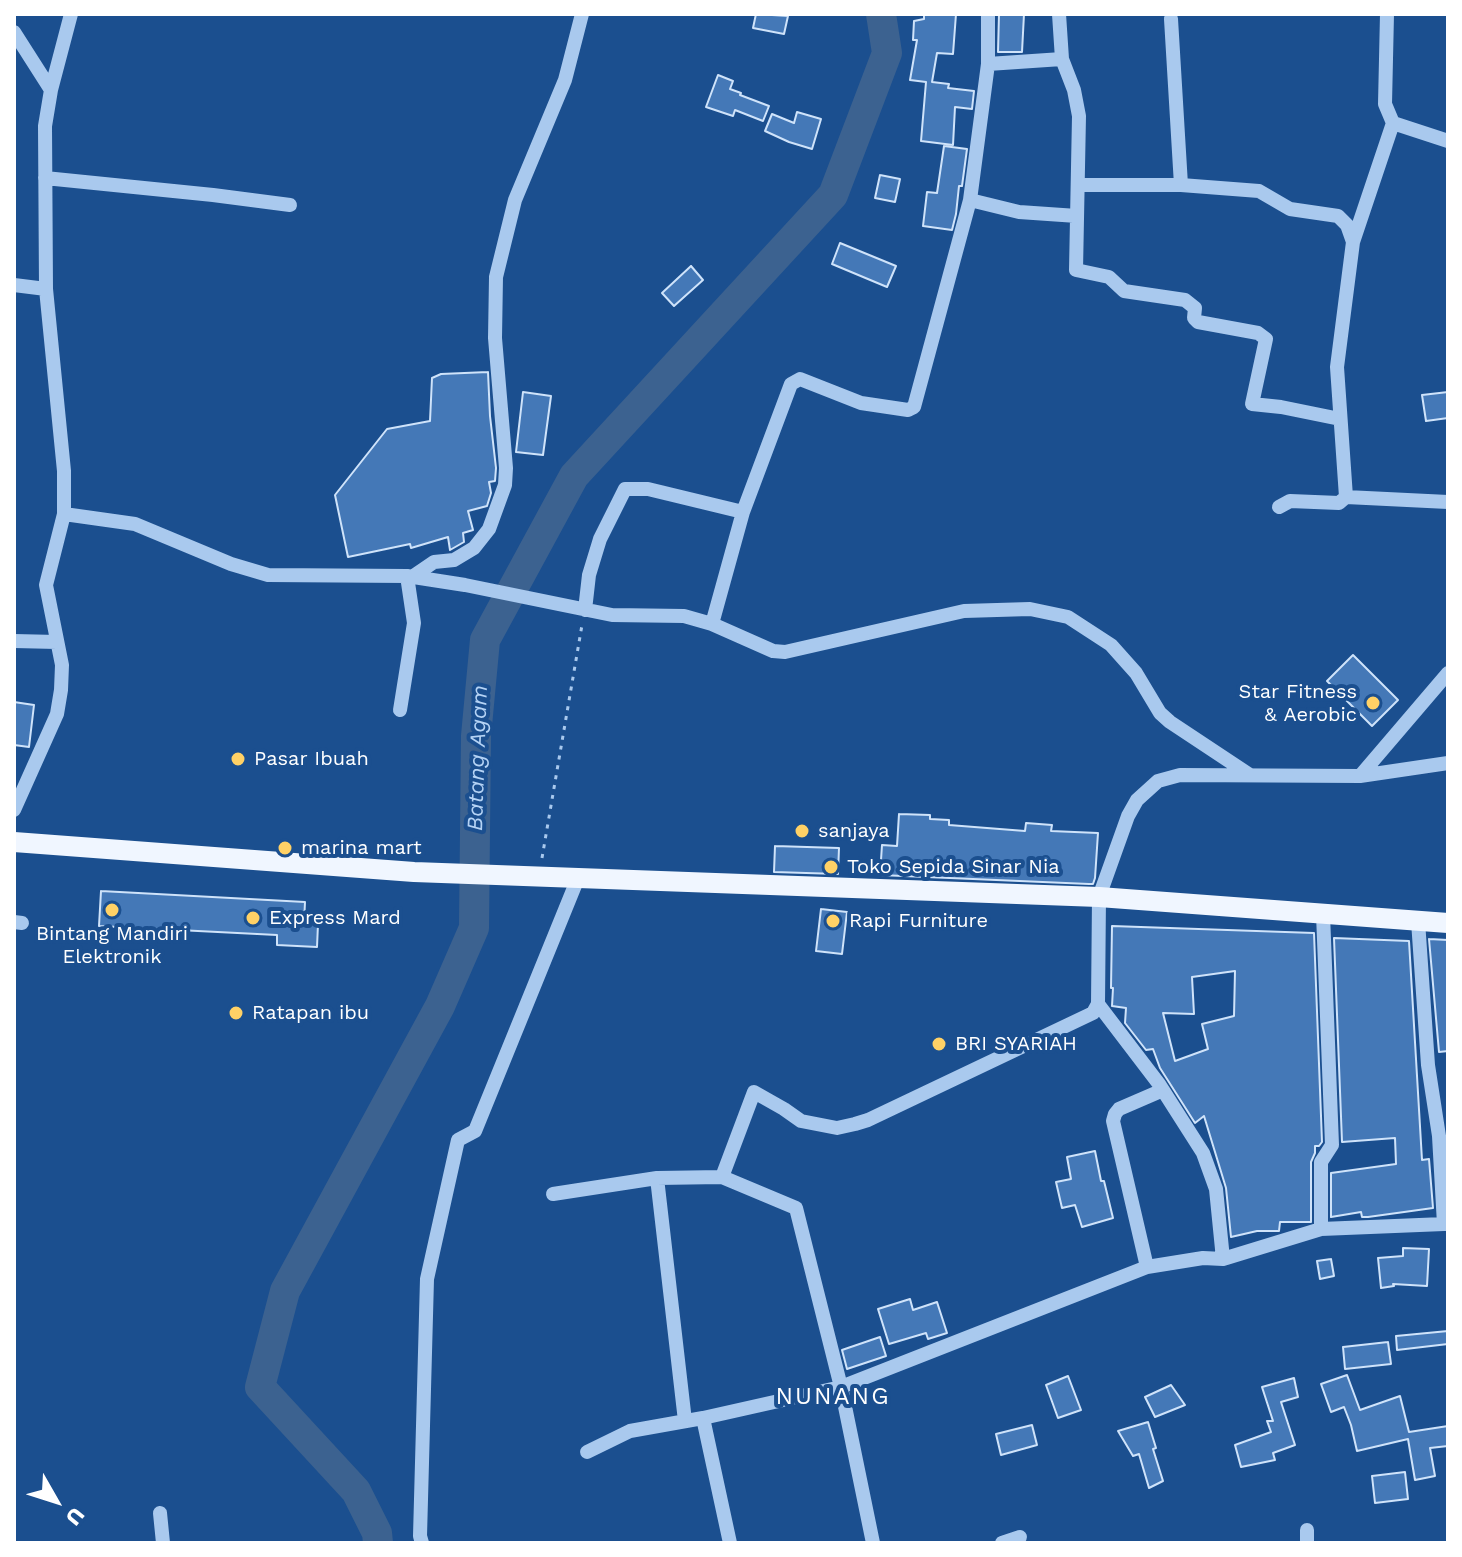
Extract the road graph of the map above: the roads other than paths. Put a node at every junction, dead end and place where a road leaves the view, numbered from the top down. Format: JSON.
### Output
{"nodes":[{"id":1,"x":71,"y":14,"type":"edge"},
{"id":2,"x":582,"y":14,"type":"edge"},
{"id":3,"x":988,"y":14,"type":"edge"},
{"id":4,"x":1059,"y":14,"type":"edge"},
{"id":5,"x":1387,"y":14,"type":"edge"},
{"id":6,"x":1171,"y":19,"type":"dead end"},
{"id":7,"x":14,"y":32,"type":"edge"},
{"id":8,"x":1062,"y":59,"type":"junction"},
{"id":9,"x":988,"y":64,"type":"junction"},
{"id":10,"x":51,"y":90,"type":"junction"},
{"id":11,"x":1393,"y":123,"type":"junction"},
{"id":12,"x":1448,"y":141,"type":"edge"},
{"id":13,"x":45,"y":178,"type":"junction"},
{"id":14,"x":1079,"y":185,"type":"junction"},
{"id":15,"x":1181,"y":185,"type":"junction"},
{"id":16,"x":970,"y":200,"type":"junction"},
{"id":17,"x":290,"y":205,"type":"dead end"},
{"id":18,"x":1077,"y":216,"type":"junction"},
{"id":19,"x":1353,"y":242,"type":"junction"},
{"id":20,"x":14,"y":285,"type":"edge"},
{"id":21,"x":46,"y":289,"type":"junction"},
{"id":22,"x":1340,"y":419,"type":"junction"},
{"id":23,"x":1346,"y":497,"type":"junction"},
{"id":24,"x":1448,"y":502,"type":"edge"},
{"id":25,"x":1279,"y":507,"type":"dead end"},
{"id":26,"x":743,"y":512,"type":"junction"},
{"id":27,"x":64,"y":514,"type":"junction"},
{"id":28,"x":410,"y":576,"type":"junction"},
{"id":29,"x":585,"y":610,"type":"junction"},
{"id":30,"x":712,"y":624,"type":"junction"},
{"id":31,"x":14,"y":641,"type":"edge"},
{"id":32,"x":57,"y":642,"type":"junction"},
{"id":33,"x":1448,"y":673,"type":"edge"},
{"id":34,"x":400,"y":710,"type":"dead end"},
{"id":35,"x":1448,"y":763,"type":"edge"},
{"id":36,"x":1250,"y":775,"type":"junction"},
{"id":37,"x":1360,"y":776,"type":"junction"},
{"id":38,"x":14,"y":810,"type":"edge"},
{"id":39,"x":14,"y":842,"type":"edge"},
{"id":40,"x":578,"y":878,"type":"junction"},
{"id":41,"x":1099,"y":897,"type":"junction"},
{"id":42,"x":1323,"y":914,"type":"junction"},
{"id":43,"x":1418,"y":921,"type":"junction"},
{"id":44,"x":1448,"y":923,"type":"edge"},
{"id":45,"x":1098,"y":1004,"type":"junction"},
{"id":46,"x":1163,"y":1090,"type":"junction"},
{"id":47,"x":1443,"y":1136,"type":"edge"},
{"id":48,"x":722,"y":1177,"type":"junction"},
{"id":49,"x":657,"y":1178,"type":"junction"},
{"id":50,"x":553,"y":1194,"type":"dead end"},
{"id":51,"x":1446,"y":1224,"type":"edge"},
{"id":52,"x":1321,"y":1229,"type":"junction"},
{"id":53,"x":1223,"y":1259,"type":"junction"},
{"id":54,"x":1147,"y":1267,"type":"junction"},
{"id":55,"x":841,"y":1387,"type":"junction"},
{"id":56,"x":703,"y":1418,"type":"junction"},
{"id":57,"x":685,"y":1421,"type":"junction"},
{"id":58,"x":587,"y":1452,"type":"dead end"},
{"id":59,"x":160,"y":1513,"type":"dead end"},
{"id":60,"x":1020,"y":1537,"type":"dead end"},
{"id":61,"x":163,"y":1543,"type":"edge"},
{"id":62,"x":422,"y":1543,"type":"edge"},
{"id":63,"x":730,"y":1543,"type":"edge"},
{"id":64,"x":873,"y":1543,"type":"edge"},
{"id":65,"x":1002,"y":1543,"type":"edge"}],
"edges":[{"from":1,"to":10,"type":"street"},
{"from":2,"to":28,"type":"street"},
{"from":3,"to":9,"type":"street"},
{"from":4,"to":8,"type":"street"},
{"from":5,"to":11,"type":"street"},
{"from":6,"to":15,"type":"street"},
{"from":7,"to":10,"type":"street"},
{"from":8,"to":9,"type":"street"},
{"from":8,"to":14,"type":"street"},
{"from":9,"to":16,"type":"street"},
{"from":10,"to":13,"type":"street"},
{"from":11,"to":12,"type":"street"},
{"from":11,"to":19,"type":"street"},
{"from":13,"to":17,"type":"street"},
{"from":13,"to":21,"type":"street"},
{"from":14,"to":15,"type":"street"},
{"from":14,"to":18,"type":"street"},
{"from":15,"to":19,"type":"street"},
{"from":16,"to":18,"type":"street"},
{"from":16,"to":26,"type":"street"},
{"from":18,"to":22,"type":"street"},
{"from":19,"to":22,"type":"street"},
{"from":20,"to":21,"type":"street"},
{"from":21,"to":27,"type":"street"},
{"from":22,"to":23,"type":"street"},
{"from":23,"to":24,"type":"street"},
{"from":23,"to":25,"type":"street"},
{"from":26,"to":29,"type":"street"},
{"from":26,"to":30,"type":"street"},
{"from":27,"to":28,"type":"street"},
{"from":27,"to":32,"type":"street"},
{"from":28,"to":29,"type":"street"},
{"from":28,"to":34,"type":"street"},
{"from":29,"to":30,"type":"street"},
{"from":30,"to":36,"type":"street"},
{"from":31,"to":32,"type":"street"},
{"from":32,"to":38,"type":"street"},
{"from":33,"to":37,"type":"street"},
{"from":35,"to":37,"type":"street"},
{"from":36,"to":37,"type":"street"},
{"from":36,"to":41,"type":"street"},
{"from":39,"to":40,"type":"main road"},
{"from":40,"to":41,"type":"main road"},
{"from":40,"to":62,"type":"street"},
{"from":41,"to":42,"type":"main road"},
{"from":41,"to":45,"type":"street"},
{"from":42,"to":43,"type":"main road"},
{"from":42,"to":52,"type":"street"},
{"from":43,"to":44,"type":"main road"},
{"from":43,"to":47,"type":"street"},
{"from":45,"to":46,"type":"street"},
{"from":45,"to":48,"type":"street"},
{"from":46,"to":53,"type":"street"},
{"from":46,"to":54,"type":"street"},
{"from":47,"to":51,"type":"street"},
{"from":48,"to":49,"type":"street"},
{"from":48,"to":55,"type":"street"},
{"from":49,"to":50,"type":"street"},
{"from":49,"to":57,"type":"street"},
{"from":51,"to":52,"type":"street"},
{"from":52,"to":53,"type":"street"},
{"from":53,"to":54,"type":"street"},
{"from":54,"to":55,"type":"street"},
{"from":55,"to":56,"type":"street"},
{"from":55,"to":64,"type":"street"},
{"from":56,"to":57,"type":"street"},
{"from":56,"to":63,"type":"street"},
{"from":57,"to":58,"type":"street"},
{"from":59,"to":61,"type":"street"},
{"from":60,"to":65,"type":"street"}]}
